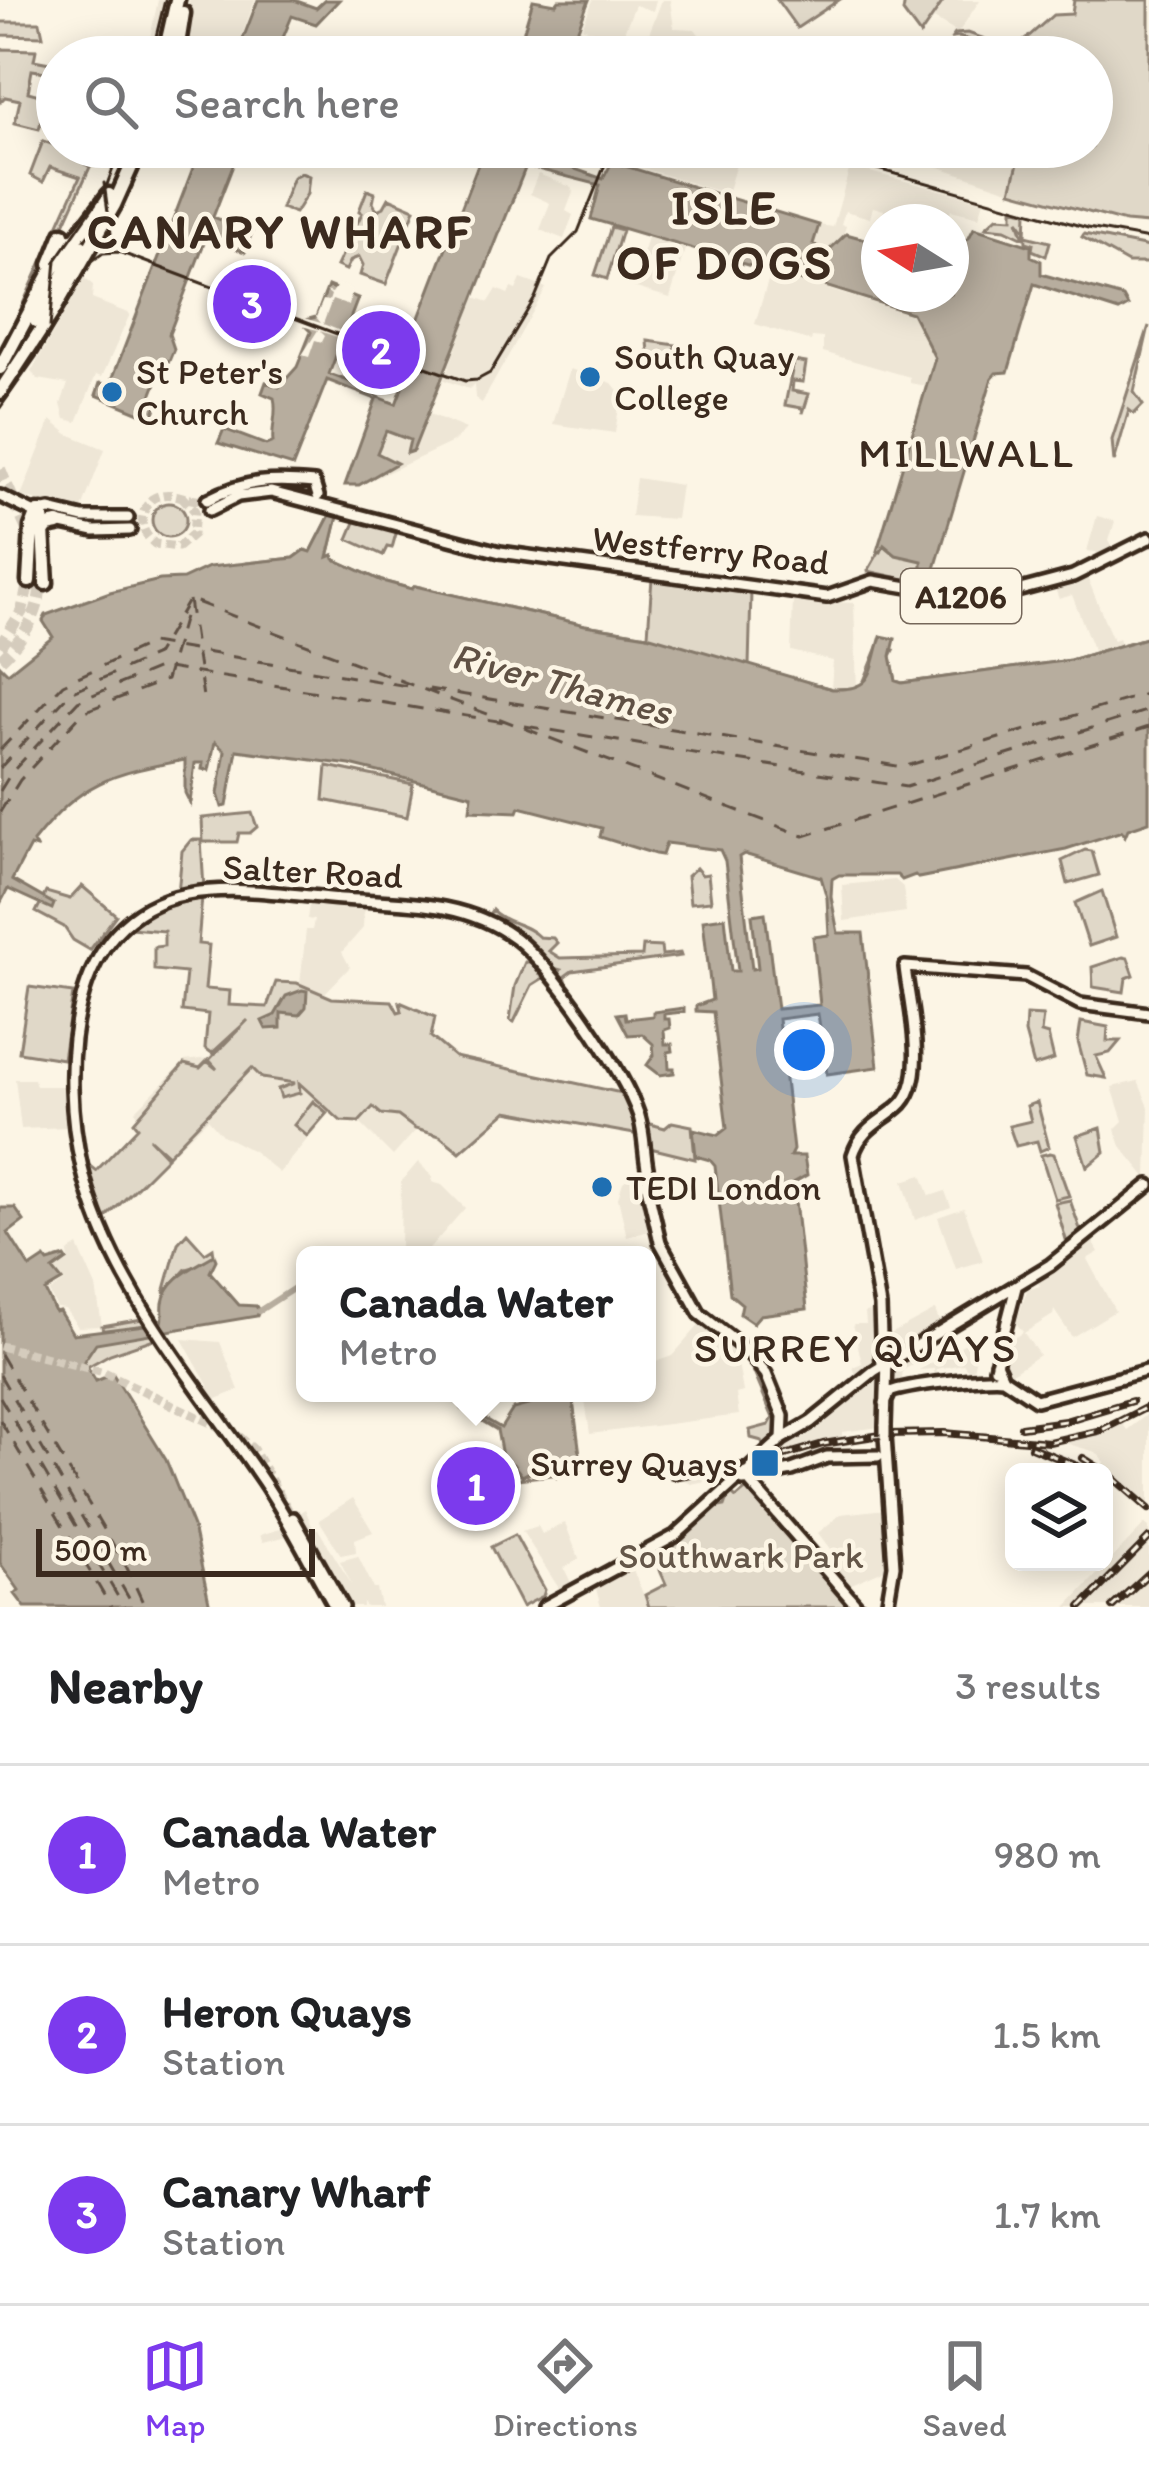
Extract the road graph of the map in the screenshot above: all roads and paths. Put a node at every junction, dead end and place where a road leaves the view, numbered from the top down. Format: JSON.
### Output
{"nodes":[{"id":1,"x":182,"y":4,"type":"edge"},
{"id":2,"x":175,"y":36,"type":"edge"},
{"id":3,"x":126,"y":168,"type":"edge"},
{"id":4,"x":114,"y":193,"type":"junction"},
{"id":5,"x":34,"y":320,"type":"tunnel mouth"},
{"id":6,"x":7,"y":370,"type":"edge"},
{"id":7,"x":0,"y":389,"type":"edge"},
{"id":8,"x":294,"y":482,"type":"junction"},
{"id":9,"x":0,"y":493,"type":"edge"},
{"id":10,"x":296,"y":498,"type":"junction"},
{"id":11,"x":315,"y":498,"type":"junction"},
{"id":12,"x":38,"y":517,"type":"junction"},
{"id":13,"x":58,"y":524,"type":"joint"},
{"id":14,"x":1149,"y":538,"type":"edge"},
{"id":15,"x":28,"y":580,"type":"tunnel mouth"},
{"id":16,"x":46,"y":583,"type":"tunnel mouth"},
{"id":17,"x":1149,"y":1013,"type":"edge"},
{"id":18,"x":1149,"y":1185,"type":"edge"},
{"id":19,"x":1011,"y":1292,"type":"junction"},
{"id":20,"x":996,"y":1363,"type":"junction"},
{"id":21,"x":885,"y":1366,"type":"junction"},
{"id":22,"x":1149,"y":1370,"type":"edge"},
{"id":23,"x":989,"y":1376,"type":"junction"},
{"id":24,"x":1003,"y":1378,"type":"junction"},
{"id":25,"x":889,"y":1396,"type":"junction"},
{"id":26,"x":783,"y":1416,"type":"junction"},
{"id":27,"x":801,"y":1428,"type":"junction"},
{"id":28,"x":782,"y":1439,"type":"junction"},
{"id":29,"x":882,"y":1460,"type":"junction"},
{"id":30,"x":752,"y":1478,"type":"junction"},
{"id":31,"x":293,"y":1518,"type":"tunnel mouth"},
{"id":32,"x":556,"y":1600,"type":"junction"},
{"id":33,"x":339,"y":1607,"type":"edge"},
{"id":34,"x":534,"y":1607,"type":"edge"},
{"id":35,"x":544,"y":1607,"type":"edge"},
{"id":36,"x":858,"y":1607,"type":"edge"},
{"id":37,"x":887,"y":1607,"type":"edge"}],
"edges":[{"from":1,"to":2,"type":"highway"},
{"from":3,"to":4,"type":"highway"},
{"from":4,"to":5,"type":"highway"},
{"from":4,"to":6,"type":"highway"},
{"from":4,"to":6,"type":"highway"},
{"from":6,"to":7,"type":"highway"},
{"from":8,"to":10,"type":"main road"},
{"from":8,"to":10,"type":"main road","name":"Westferry Road","number":"A1206"},
{"from":8,"to":11,"type":"main road","name":"Westferry Road","number":"A1206"},
{"from":9,"to":12,"type":"main road"},
{"from":10,"to":11,"type":"main road","name":"Westferry Road","number":"A1206"},
{"from":11,"to":14,"type":"main road","name":"Westferry Road","number":"A1206"},
{"from":12,"to":13,"type":"highway"},
{"from":12,"to":13,"type":"main road"},
{"from":12,"to":15,"type":"highway"},
{"from":12,"to":16,"type":"highway"},
{"from":17,"to":21,"type":"main road"},
{"from":18,"to":19,"type":"main road"},
{"from":19,"to":20,"type":"main road"},
{"from":19,"to":21,"type":"main road"},
{"from":20,"to":23,"type":"main road"},
{"from":20,"to":24,"type":"main road"},
{"from":21,"to":25,"type":"main road"},
{"from":21,"to":27,"type":"main road"},
{"from":22,"to":24,"type":"main road"},
{"from":23,"to":24,"type":"main road"},
{"from":23,"to":25,"type":"main road"},
{"from":25,"to":29,"type":"main road"},
{"from":26,"to":27,"type":"main road"},
{"from":26,"to":28,"type":"main road"},
{"from":26,"to":33,"type":"main road","name":"Salter Road"},
{"from":27,"to":28,"type":"main road"},
{"from":28,"to":30,"type":"main road"},
{"from":29,"to":30,"type":"main road"},
{"from":29,"to":37,"type":"main road"},
{"from":30,"to":32,"type":"main road"},
{"from":30,"to":36,"type":"main road"},
{"from":31,"to":33,"type":"main road"},
{"from":32,"to":34,"type":"main road"},
{"from":32,"to":35,"type":"main road"}]}
